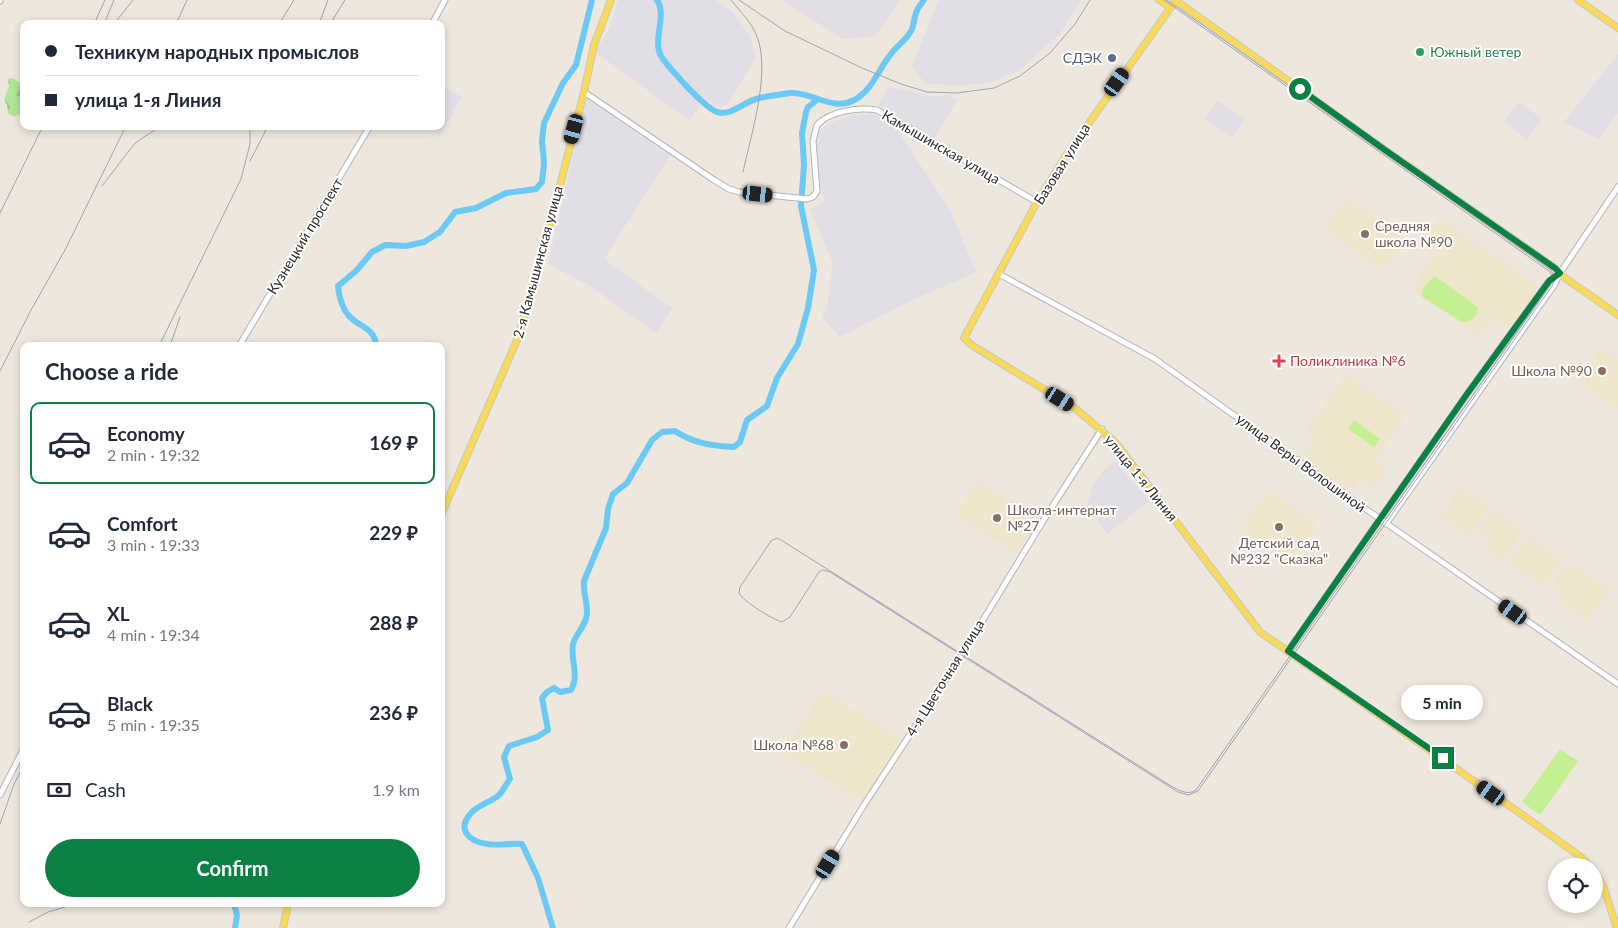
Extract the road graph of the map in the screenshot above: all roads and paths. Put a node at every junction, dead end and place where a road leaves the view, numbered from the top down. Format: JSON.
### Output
{"nodes":[{"id":1,"x":445,"y":0,"type":"edge"},
{"id":2,"x":611,"y":0,"type":"edge"},
{"id":3,"x":1159,"y":0,"type":"edge"},
{"id":4,"x":1175,"y":0,"type":"edge"},
{"id":5,"x":1578,"y":0,"type":"edge"},
{"id":6,"x":1170,"y":8,"type":"junction"},
{"id":7,"x":434,"y":20,"type":"edge"},
{"id":8,"x":1618,"y":28,"type":"edge"},
{"id":9,"x":584,"y":92,"type":"junction"},
{"id":10,"x":368,"y":130,"type":"edge"},
{"id":11,"x":1618,"y":187,"type":"edge"},
{"id":12,"x":1037,"y":202,"type":"junction"},
{"id":13,"x":1560,"y":273,"type":"junction"},
{"id":14,"x":999,"y":274,"type":"junction"},
{"id":15,"x":1618,"y":315,"type":"edge"},
{"id":16,"x":964,"y":338,"type":"joint"},
{"id":17,"x":241,"y":342,"type":"edge"},
{"id":18,"x":1102,"y":429,"type":"junction"},
{"id":19,"x":445,"y":506,"type":"edge"},
{"id":20,"x":1380,"y":519,"type":"junction"},
{"id":21,"x":1386,"y":524,"type":"junction"},
{"id":22,"x":1288,"y":651,"type":"junction"},
{"id":23,"x":1618,"y":684,"type":"edge"},
{"id":24,"x":20,"y":756,"type":"edge"},
{"id":25,"x":0,"y":796,"type":"edge"},
{"id":26,"x":1582,"y":858,"type":"edge"},
{"id":27,"x":1603,"y":886,"type":"edge"},
{"id":28,"x":287,"y":907,"type":"edge"},
{"id":29,"x":282,"y":928,"type":"edge"},
{"id":30,"x":789,"y":928,"type":"edge"},
{"id":31,"x":1617,"y":928,"type":"edge"}],
"edges":[{"from":1,"to":7,"type":"street"},
{"from":2,"to":9,"type":"main road","name":"2-я Камышинская улица"},
{"from":3,"to":6,"type":"main road"},
{"from":4,"to":6,"type":"main road","name":"Базовая улица"},
{"from":4,"to":13,"type":"main road"},
{"from":5,"to":8,"type":"main road"},
{"from":6,"to":12,"type":"main road","name":"Базовая улица"},
{"from":9,"to":12,"type":"street","name":"Камышинская улица"},
{"from":9,"to":19,"type":"main road","name":"2-я Камышинская улица"},
{"from":10,"to":17,"type":"street","name":"Кузнецкий проспект"},
{"from":11,"to":13,"type":"street"},
{"from":12,"to":14,"type":"main road","name":"Базовая улица"},
{"from":13,"to":15,"type":"main road"},
{"from":13,"to":20,"type":"street"},
{"from":13,"to":21,"type":"street"},
{"from":14,"to":16,"type":"main road","name":"Базовая улица"},
{"from":14,"to":20,"type":"street","name":"улица Веры Волошиной"},
{"from":16,"to":18,"type":"main road","name":"улица 1-я Линия"},
{"from":18,"to":22,"type":"main road","name":"улица 1-я Линия"},
{"from":18,"to":30,"type":"street","name":"4-я Цветочная улица"},
{"from":20,"to":21,"type":"street","name":"улица Веры Волошиной"},
{"from":20,"to":22,"type":"street"},
{"from":21,"to":23,"type":"street","name":"улица Веры Волошиной"},
{"from":22,"to":26,"type":"main road","name":"улица 1-я Линия"},
{"from":24,"to":25,"type":"street"},
{"from":27,"to":31,"type":"main road"},
{"from":28,"to":29,"type":"main road"}]}
